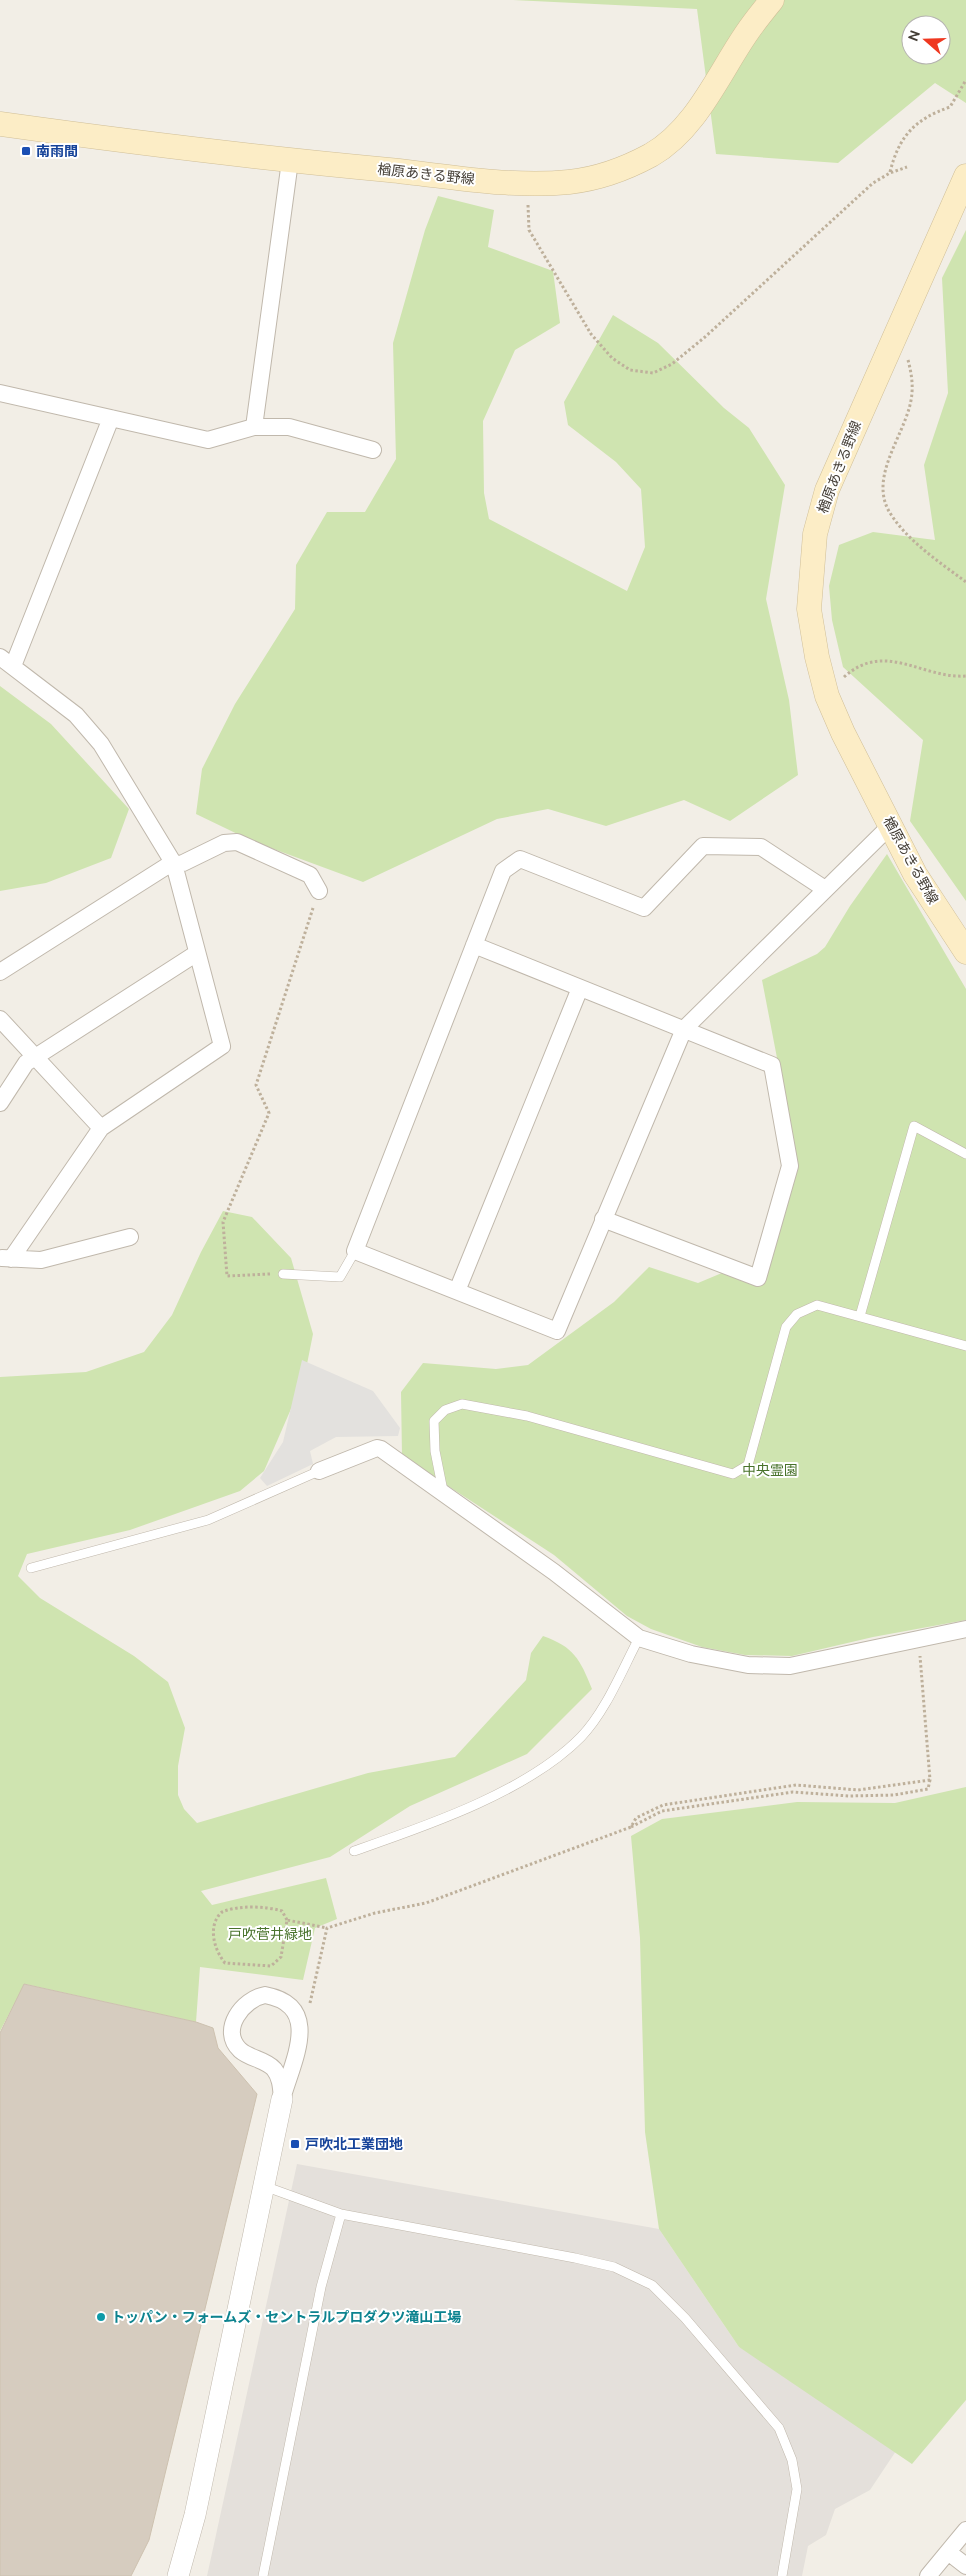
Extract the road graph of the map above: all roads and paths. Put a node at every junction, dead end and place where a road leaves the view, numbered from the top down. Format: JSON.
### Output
{"nodes":[{"id":1,"x":772,"y":0,"type":"edge"},
{"id":2,"x":966,"y":80,"type":"edge"},
{"id":3,"x":0,"y":124,"type":"edge"},
{"id":4,"x":290,"y":161,"type":"junction"},
{"id":5,"x":907,"y":166,"type":"dead end"},
{"id":6,"x":890,"y":172,"type":"junction"},
{"id":7,"x":966,"y":176,"type":"edge"},
{"id":8,"x":530,"y":183,"type":"junction"},
{"id":9,"x":896,"y":332,"type":"junction"},
{"id":10,"x":0,"y":393,"type":"edge"},
{"id":11,"x":111,"y":418,"type":"junction"},
{"id":12,"x":254,"y":427,"type":"junction"},
{"id":13,"x":373,"y":450,"type":"dead end"},
{"id":14,"x":966,"y":582,"type":"edge"},
{"id":15,"x":6,"y":662,"type":"edge"},
{"id":16,"x":966,"y":676,"type":"edge"},
{"id":17,"x":827,"y":696,"type":"junction"},
{"id":18,"x":891,"y":825,"type":"junction"},
{"id":19,"x":174,"y":864,"type":"junction"},
{"id":20,"x":824,"y":889,"type":"junction"},
{"id":21,"x":319,"y":891,"type":"joint"},
{"id":22,"x":474,"y":945,"type":"junction"},
{"id":23,"x":966,"y":952,"type":"edge"},
{"id":24,"x":197,"y":953,"type":"junction"},
{"id":25,"x":0,"y":972,"type":"edge"},
{"id":26,"x":580,"y":988,"type":"junction"},
{"id":27,"x":0,"y":1019,"type":"edge"},
{"id":28,"x":684,"y":1029,"type":"junction"},
{"id":29,"x":35,"y":1057,"type":"junction"},
{"id":30,"x":0,"y":1102,"type":"edge"},
{"id":31,"x":101,"y":1128,"type":"junction"},
{"id":32,"x":966,"y":1154,"type":"edge"},
{"id":33,"x":603,"y":1219,"type":"junction"},
{"id":34,"x":130,"y":1237,"type":"dead end"},
{"id":35,"x":355,"y":1251,"type":"junction"},
{"id":36,"x":5,"y":1258,"type":"edge"},
{"id":37,"x":283,"y":1274,"type":"joint"},
{"id":38,"x":457,"y":1291,"type":"junction"},
{"id":39,"x":860,"y":1316,"type":"junction"},
{"id":40,"x":966,"y":1346,"type":"edge"},
{"id":41,"x":319,"y":1471,"type":"joint"},
{"id":42,"x":442,"y":1491,"type":"junction"},
{"id":43,"x":31,"y":1568,"type":"dead end"},
{"id":44,"x":966,"y":1629,"type":"edge"},
{"id":45,"x":639,"y":1638,"type":"junction"},
{"id":46,"x":918,"y":1638,"type":"junction"},
{"id":47,"x":930,"y":1780,"type":"junction"},
{"id":48,"x":631,"y":1827,"type":"junction"},
{"id":49,"x":354,"y":1851,"type":"dead end"},
{"id":50,"x":287,"y":1920,"type":"junction"},
{"id":51,"x":327,"y":1928,"type":"junction"},
{"id":52,"x":312,"y":1999,"type":"dead end"},
{"id":53,"x":282,"y":2099,"type":"junction"},
{"id":54,"x":264,"y":2186,"type":"junction"},
{"id":55,"x":341,"y":2214,"type":"junction"},
{"id":56,"x":966,"y":2530,"type":"edge"},
{"id":57,"x":948,"y":2552,"type":"junction"},
{"id":58,"x":966,"y":2566,"type":"edge"},
{"id":59,"x":178,"y":2576,"type":"edge"},
{"id":60,"x":263,"y":2576,"type":"edge"},
{"id":61,"x":782,"y":2576,"type":"edge"},
{"id":62,"x":928,"y":2576,"type":"edge"}],
"edges":[{"from":1,"to":8,"type":"main road","name":"楢原あきる野線"},
{"from":2,"to":6,"type":"path"},
{"from":3,"to":4,"type":"main road","name":"楢原あきる野線"},
{"from":4,"to":8,"type":"main road","name":"楢原あきる野線"},
{"from":4,"to":12,"type":"street"},
{"from":5,"to":6,"type":"path"},
{"from":6,"to":8,"type":"path"},
{"from":7,"to":9,"type":"main road","name":"楢原あきる野線"},
{"from":9,"to":14,"type":"path"},
{"from":9,"to":17,"type":"main road","name":"楢原あきる野線"},
{"from":10,"to":11,"type":"street"},
{"from":11,"to":12,"type":"street"},
{"from":11,"to":15,"type":"street"},
{"from":12,"to":13,"type":"street"},
{"from":15,"to":19,"type":"street"},
{"from":16,"to":17,"type":"path"},
{"from":17,"to":18,"type":"main road","name":"楢原あきる野線"},
{"from":18,"to":20,"type":"street"},
{"from":18,"to":23,"type":"main road","name":"楢原あきる野線"},
{"from":19,"to":21,"type":"street"},
{"from":19,"to":24,"type":"street"},
{"from":19,"to":25,"type":"street"},
{"from":20,"to":22,"type":"street"},
{"from":20,"to":28,"type":"street"},
{"from":21,"to":37,"type":"path"},
{"from":22,"to":26,"type":"street"},
{"from":22,"to":35,"type":"street"},
{"from":24,"to":29,"type":"street"},
{"from":24,"to":31,"type":"street"},
{"from":26,"to":28,"type":"street"},
{"from":26,"to":38,"type":"street"},
{"from":27,"to":29,"type":"street"},
{"from":28,"to":33,"type":"street"},
{"from":28,"to":33,"type":"street"},
{"from":29,"to":30,"type":"street"},
{"from":29,"to":31,"type":"street"},
{"from":31,"to":36,"type":"street"},
{"from":32,"to":39,"type":"lane"},
{"from":33,"to":38,"type":"street"},
{"from":34,"to":36,"type":"street"},
{"from":35,"to":37,"type":"lane"},
{"from":35,"to":38,"type":"street"},
{"from":39,"to":40,"type":"lane"},
{"from":39,"to":42,"type":"lane"},
{"from":41,"to":42,"type":"street"},
{"from":41,"to":43,"type":"lane"},
{"from":42,"to":45,"type":"street"},
{"from":44,"to":46,"type":"street"},
{"from":45,"to":46,"type":"street"},
{"from":45,"to":49,"type":"lane"},
{"from":46,"to":47,"type":"path"},
{"from":47,"to":48,"type":"path"},
{"from":47,"to":48,"type":"path"},
{"from":48,"to":51,"type":"path"},
{"from":50,"to":50,"type":"path"},
{"from":50,"to":51,"type":"path"},
{"from":51,"to":52,"type":"path"},
{"from":53,"to":53,"type":"street"},
{"from":53,"to":54,"type":"street"},
{"from":54,"to":55,"type":"lane"},
{"from":54,"to":59,"type":"street"},
{"from":55,"to":60,"type":"lane"},
{"from":55,"to":61,"type":"lane"},
{"from":56,"to":57,"type":"street"},
{"from":57,"to":58,"type":"street"},
{"from":57,"to":62,"type":"street"}]}
